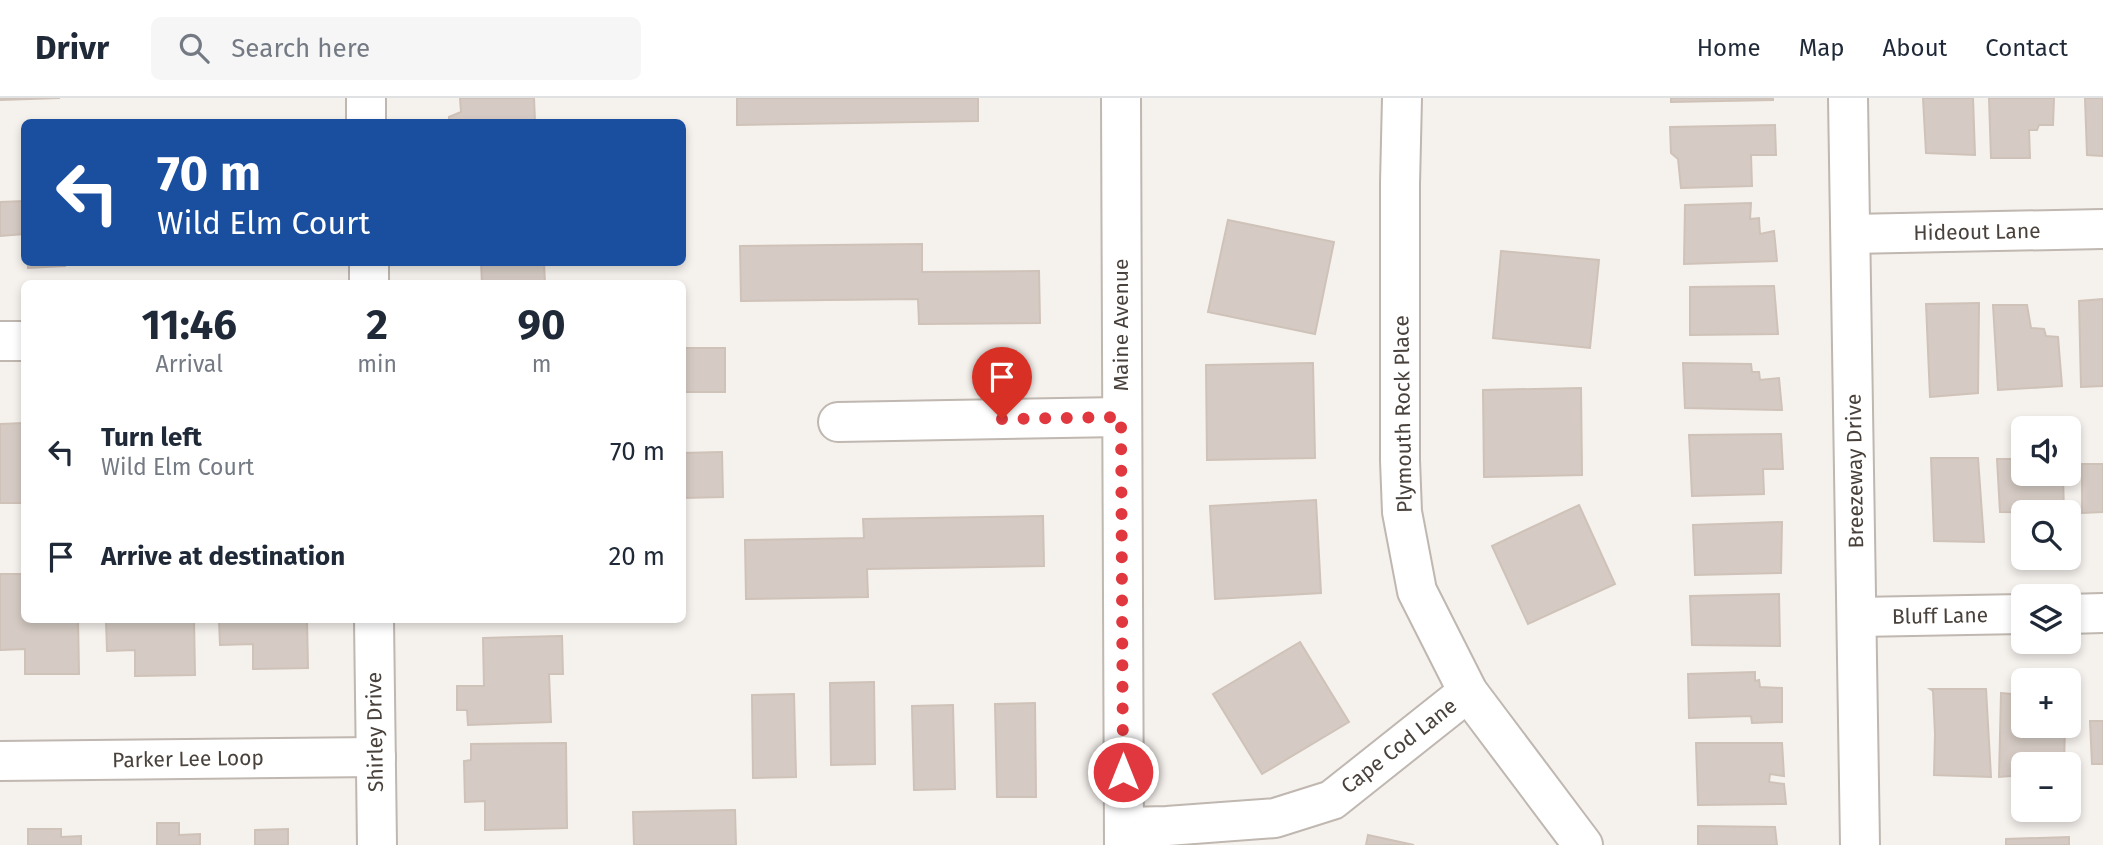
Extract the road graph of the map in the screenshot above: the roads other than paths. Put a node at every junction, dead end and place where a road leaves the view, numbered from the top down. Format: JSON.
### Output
{"nodes":[{"id":1,"x":366,"y":98,"type":"edge"},
{"id":2,"x":1121,"y":98,"type":"edge"},
{"id":3,"x":1402,"y":98,"type":"edge"},
{"id":4,"x":1848,"y":98,"type":"edge"},
{"id":5,"x":366,"y":119,"type":"edge"},
{"id":6,"x":2103,"y":229,"type":"edge"},
{"id":7,"x":1851,"y":234,"type":"junction"},
{"id":8,"x":0,"y":341,"type":"edge"},
{"id":9,"x":21,"y":341,"type":"edge"},
{"id":10,"x":1121,"y":417,"type":"junction"},
{"id":11,"x":838,"y":422,"type":"dead end"},
{"id":12,"x":2103,"y":613,"type":"edge"},
{"id":13,"x":2011,"y":614,"type":"edge"},
{"id":14,"x":2081,"y":614,"type":"edge"},
{"id":15,"x":1857,"y":617,"type":"junction"},
{"id":16,"x":374,"y":623,"type":"edge"},
{"id":17,"x":1468,"y":692,"type":"junction"},
{"id":18,"x":376,"y":757,"type":"junction"},
{"id":19,"x":0,"y":761,"type":"edge"},
{"id":20,"x":1124,"y":836,"type":"edge"},
{"id":21,"x":377,"y":845,"type":"edge"},
{"id":22,"x":1583,"y":845,"type":"edge"},
{"id":23,"x":1860,"y":845,"type":"edge"}],
"edges":[{"from":1,"to":5,"type":"street"},
{"from":2,"to":10,"type":"street","name":"Maine Avenue"},
{"from":3,"to":17,"type":"street","name":"Plymouth Rock Place"},
{"from":4,"to":7,"type":"street","name":"Breezeway Drive"},
{"from":6,"to":7,"type":"street","name":"Hideout Lane"},
{"from":7,"to":15,"type":"street","name":"Breezeway Drive"},
{"from":8,"to":9,"type":"street"},
{"from":10,"to":11,"type":"street"},
{"from":10,"to":20,"type":"street","name":"Maine Avenue"},
{"from":12,"to":14,"type":"street"},
{"from":13,"to":15,"type":"street","name":"Bluff Lane"},
{"from":15,"to":23,"type":"street","name":"Breezeway Drive"},
{"from":16,"to":18,"type":"street","name":"Shirley Drive"},
{"from":17,"to":20,"type":"street","name":"Cape Cod Lane"},
{"from":17,"to":22,"type":"street","name":"Plymouth Rock Place"},
{"from":18,"to":19,"type":"street","name":"Parker Lee Loop"},
{"from":18,"to":21,"type":"street","name":"Shirley Drive"}]}
